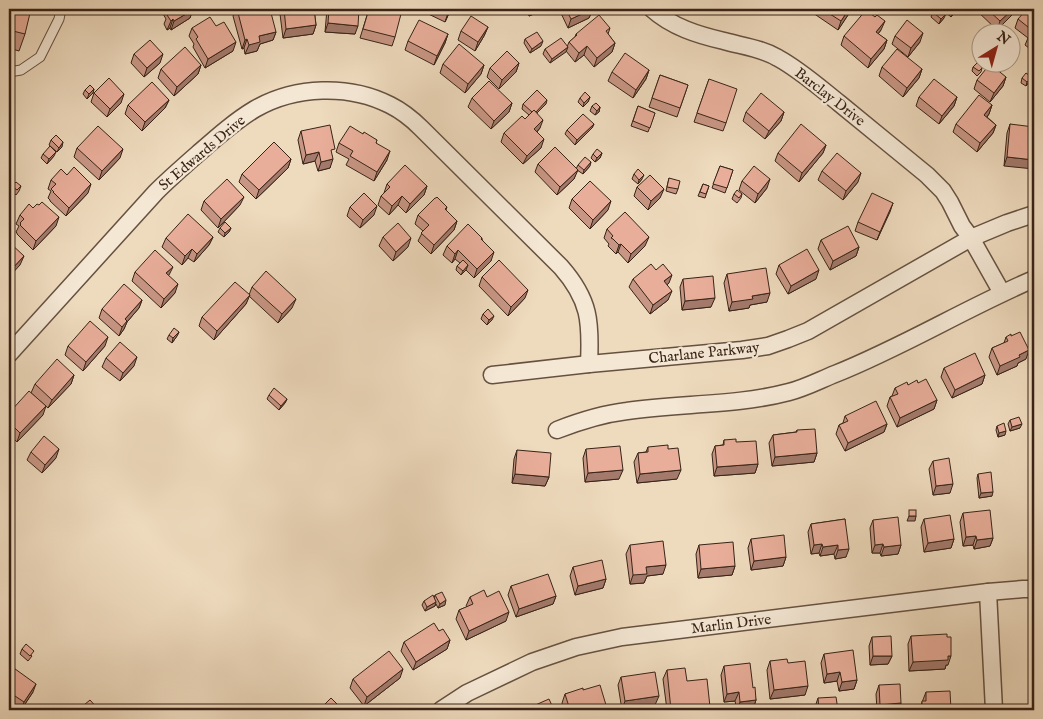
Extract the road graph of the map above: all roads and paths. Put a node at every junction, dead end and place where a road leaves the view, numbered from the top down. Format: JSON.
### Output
{"nodes":[{"id":1,"x":61,"y":9,"type":"edge"},
{"id":2,"x":652,"y":9,"type":"edge"},
{"id":3,"x":9,"y":72,"type":"edge"},
{"id":4,"x":1034,"y":214,"type":"edge"},
{"id":5,"x":974,"y":242,"type":"junction"},
{"id":6,"x":1034,"y":280,"type":"edge"},
{"id":7,"x":998,"y":286,"type":"junction"},
{"id":8,"x":9,"y":354,"type":"edge"},
{"id":9,"x":588,"y":364,"type":"junction"},
{"id":10,"x":492,"y":375,"type":"dead end"},
{"id":11,"x":557,"y":430,"type":"dead end"},
{"id":12,"x":1034,"y":589,"type":"edge"},
{"id":13,"x":988,"y":592,"type":"junction"},
{"id":14,"x":442,"y":710,"type":"edge"},
{"id":15,"x":994,"y":710,"type":"edge"}],
"edges":[{"from":1,"to":3,"type":"lane"},
{"from":2,"to":5,"type":"street","name":"Barclay Drive"},
{"from":4,"to":5,"type":"street","name":"Charlane Parkway"},
{"from":5,"to":7,"type":"street","name":"Barclay Drive"},
{"from":5,"to":9,"type":"street","name":"Charlane Parkway"},
{"from":6,"to":7,"type":"street"},
{"from":7,"to":11,"type":"street"},
{"from":8,"to":9,"type":"street","name":"St Edwards Drive"},
{"from":9,"to":10,"type":"street","name":"Charlane Parkway"},
{"from":12,"to":13,"type":"street","name":"Marlin Drive"},
{"from":13,"to":14,"type":"street","name":"Marlin Drive"},
{"from":13,"to":15,"type":"street"}]}
